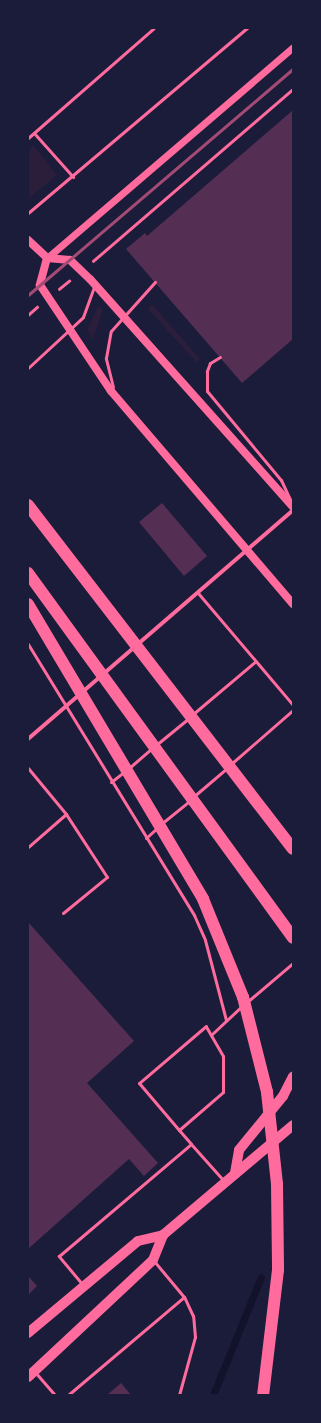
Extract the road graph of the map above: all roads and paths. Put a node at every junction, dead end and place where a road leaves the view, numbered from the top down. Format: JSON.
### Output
{"nodes":[{"id":1,"x":154,"y":28,"type":"edge"},
{"id":2,"x":247,"y":28,"type":"edge"},
{"id":3,"x":293,"y":47,"type":"edge"},
{"id":4,"x":293,"y":89,"type":"edge"},
{"id":5,"x":34,"y":133,"type":"junction"},
{"id":6,"x":28,"y":138,"type":"edge"},
{"id":7,"x":74,"y":176,"type":"junction"},
{"id":8,"x":28,"y":213,"type":"edge"},
{"id":9,"x":28,"y":240,"type":"edge"},
{"id":10,"x":47,"y":258,"type":"junction"},
{"id":11,"x":81,"y":270,"type":"junction"},
{"id":12,"x":155,"y":282,"type":"dead end"},
{"id":13,"x":94,"y":283,"type":"junction"},
{"id":14,"x":48,"y":298,"type":"junction"},
{"id":15,"x":28,"y":315,"type":"edge"},
{"id":16,"x":121,"y":316,"type":"junction"},
{"id":17,"x":69,"y":332,"type":"junction"},
{"id":18,"x":220,"y":357,"type":"dead end"},
{"id":19,"x":28,"y":368,"type":"edge"},
{"id":20,"x":116,"y":397,"type":"junction"},
{"id":21,"x":28,"y":505,"type":"edge"},
{"id":22,"x":293,"y":508,"type":"edge"},
{"id":23,"x":247,"y":551,"type":"junction"},
{"id":24,"x":28,"y":573,"type":"edge"},
{"id":25,"x":198,"y":593,"type":"junction"},
{"id":26,"x":28,"y":604,"type":"edge"},
{"id":27,"x":293,"y":604,"type":"edge"},
{"id":28,"x":28,"y":644,"type":"edge"},
{"id":29,"x":256,"y":661,"type":"junction"},
{"id":30,"x":293,"y":705,"type":"edge"},
{"id":31,"x":65,"y":708,"type":"junction"},
{"id":32,"x":293,"y":710,"type":"edge"},
{"id":33,"x":28,"y":739,"type":"edge"},
{"id":34,"x":28,"y":768,"type":"edge"},
{"id":35,"x":111,"y":782,"type":"junction"},
{"id":36,"x":66,"y":814,"type":"junction"},
{"id":37,"x":146,"y":838,"type":"junction"},
{"id":38,"x":28,"y":847,"type":"edge"},
{"id":39,"x":292,"y":847,"type":"edge"},
{"id":40,"x":63,"y":913,"type":"dead end"},
{"id":41,"x":293,"y":938,"type":"edge"},
{"id":42,"x":293,"y":963,"type":"edge"},
{"id":43,"x":226,"y":1020,"type":"junction"},
{"id":44,"x":211,"y":1035,"type":"junction"},
{"id":45,"x":293,"y":1076,"type":"edge"},
{"id":46,"x":293,"y":1125,"type":"edge"},
{"id":47,"x":179,"y":1130,"type":"junction"},
{"id":48,"x":191,"y":1144,"type":"junction"},
{"id":49,"x":236,"y":1173,"type":"junction"},
{"id":50,"x":225,"y":1182,"type":"junction"},
{"id":51,"x":163,"y":1235,"type":"junction"},
{"id":52,"x":152,"y":1260,"type":"junction"},
{"id":53,"x":84,"y":1286,"type":"junction"},
{"id":54,"x":184,"y":1297,"type":"junction"},
{"id":55,"x":28,"y":1333,"type":"edge"},
{"id":56,"x":31,"y":1374,"type":"edge"},
{"id":57,"x":55,"y":1395,"type":"edge"},
{"id":58,"x":68,"y":1395,"type":"edge"},
{"id":59,"x":179,"y":1395,"type":"edge"},
{"id":60,"x":262,"y":1395,"type":"edge"}],
"edges":[{"from":1,"to":5,"type":"lane"},
{"from":2,"to":7,"type":"lane"},
{"from":3,"to":10,"type":"street"},
{"from":4,"to":11,"type":"path"},
{"from":5,"to":6,"type":"lane"},
{"from":5,"to":7,"type":"lane"},
{"from":7,"to":8,"type":"lane"},
{"from":9,"to":10,"type":"main road"},
{"from":10,"to":11,"type":"main road"},
{"from":10,"to":14,"type":"main road"},
{"from":11,"to":13,"type":"main road"},
{"from":11,"to":14,"type":"path"},
{"from":12,"to":16,"type":"lane"},
{"from":13,"to":16,"type":"main road"},
{"from":13,"to":17,"type":"lane"},
{"from":14,"to":15,"type":"path"},
{"from":14,"to":17,"type":"main road"},
{"from":16,"to":20,"type":"lane"},
{"from":16,"to":22,"type":"main road"},
{"from":17,"to":19,"type":"lane"},
{"from":17,"to":20,"type":"main road"},
{"from":18,"to":22,"type":"lane"},
{"from":20,"to":23,"type":"main road"},
{"from":21,"to":39,"type":"highway"},
{"from":22,"to":23,"type":"street"},
{"from":23,"to":25,"type":"street"},
{"from":23,"to":27,"type":"main road"},
{"from":24,"to":41,"type":"highway"},
{"from":25,"to":29,"type":"lane"},
{"from":25,"to":31,"type":"street"},
{"from":26,"to":60,"type":"highway"},
{"from":28,"to":31,"type":"lane"},
{"from":29,"to":30,"type":"lane"},
{"from":29,"to":35,"type":"lane"},
{"from":31,"to":33,"type":"street"},
{"from":31,"to":35,"type":"lane"},
{"from":32,"to":37,"type":"lane"},
{"from":34,"to":36,"type":"lane"},
{"from":35,"to":37,"type":"lane"},
{"from":36,"to":38,"type":"lane"},
{"from":36,"to":40,"type":"lane"},
{"from":37,"to":43,"type":"lane"},
{"from":42,"to":43,"type":"lane"},
{"from":43,"to":44,"type":"lane"},
{"from":44,"to":47,"type":"lane"},
{"from":44,"to":47,"type":"lane"},
{"from":45,"to":49,"type":"main road"},
{"from":46,"to":49,"type":"main road"},
{"from":47,"to":48,"type":"lane"},
{"from":48,"to":50,"type":"lane"},
{"from":48,"to":53,"type":"lane"},
{"from":49,"to":50,"type":"main road"},
{"from":50,"to":51,"type":"main road"},
{"from":51,"to":52,"type":"main road"},
{"from":51,"to":53,"type":"main road"},
{"from":52,"to":54,"type":"lane"},
{"from":52,"to":56,"type":"main road"},
{"from":53,"to":55,"type":"main road"},
{"from":54,"to":58,"type":"lane"},
{"from":54,"to":59,"type":"lane"},
{"from":56,"to":57,"type":"lane"}]}
